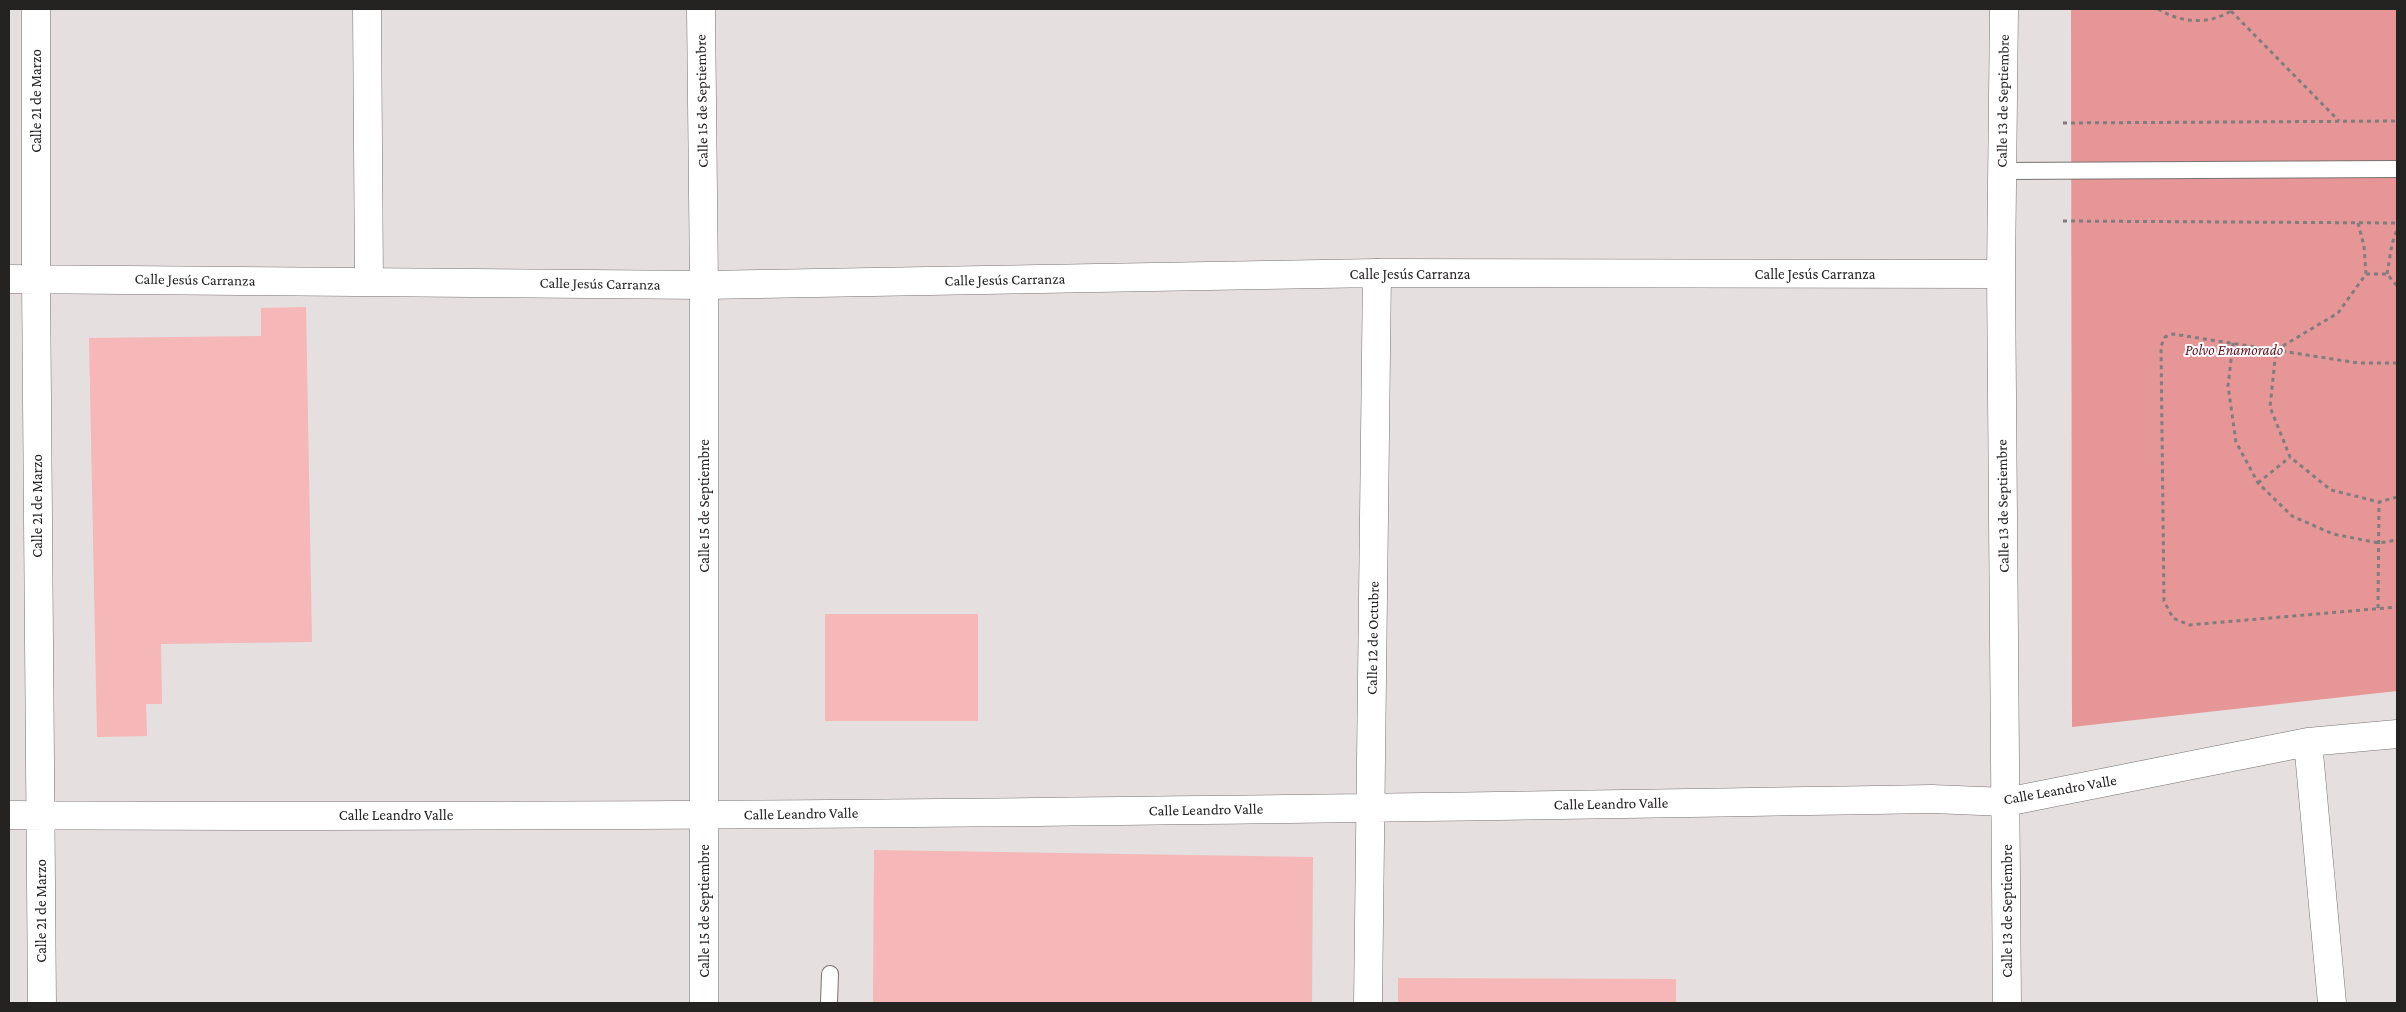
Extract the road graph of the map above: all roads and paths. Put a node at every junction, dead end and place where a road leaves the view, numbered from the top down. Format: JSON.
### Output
{"nodes":[{"id":1,"x":36,"y":9,"type":"edge"},
{"id":2,"x":368,"y":9,"type":"edge"},
{"id":3,"x":701,"y":9,"type":"edge"},
{"id":4,"x":2004,"y":9,"type":"edge"},
{"id":5,"x":2158,"y":9,"type":"edge"},
{"id":6,"x":2230,"y":10,"type":"edge"},
{"id":7,"x":2397,"y":121,"type":"edge"},
{"id":8,"x":2340,"y":122,"type":"junction"},
{"id":9,"x":2063,"y":123,"type":"dead end"},
{"id":10,"x":2397,"y":169,"type":"edge"},
{"id":11,"x":2002,"y":171,"type":"junction"},
{"id":12,"x":2063,"y":221,"type":"dead end"},
{"id":13,"x":2358,"y":223,"type":"junction"},
{"id":14,"x":2397,"y":223,"type":"edge"},
{"id":15,"x":2397,"y":229,"type":"edge"},
{"id":16,"x":1377,"y":273,"type":"junction"},
{"id":17,"x":2001,"y":274,"type":"junction"},
{"id":18,"x":2366,"y":274,"type":"junction"},
{"id":19,"x":2387,"y":274,"type":"junction"},
{"id":20,"x":36,"y":278,"type":"junction"},
{"id":21,"x":9,"y":279,"type":"edge"},
{"id":22,"x":369,"y":282,"type":"junction"},
{"id":23,"x":704,"y":284,"type":"junction"},
{"id":24,"x":2397,"y":286,"type":"edge"},
{"id":25,"x":2233,"y":343,"type":"junction"},
{"id":26,"x":2276,"y":350,"type":"junction"},
{"id":27,"x":2397,"y":363,"type":"edge"},
{"id":28,"x":2290,"y":457,"type":"junction"},
{"id":29,"x":2258,"y":483,"type":"junction"},
{"id":30,"x":2397,"y":497,"type":"edge"},
{"id":31,"x":2379,"y":502,"type":"junction"},
{"id":32,"x":2397,"y":540,"type":"edge"},
{"id":33,"x":2379,"y":542,"type":"junction"},
{"id":34,"x":2397,"y":607,"type":"edge"},
{"id":35,"x":2378,"y":608,"type":"junction"},
{"id":36,"x":2397,"y":734,"type":"edge"},
{"id":37,"x":2308,"y":742,"type":"junction"},
{"id":38,"x":2006,"y":802,"type":"junction"},
{"id":39,"x":1371,"y":808,"type":"junction"},
{"id":40,"x":9,"y":815,"type":"edge"},
{"id":41,"x":40,"y":815,"type":"junction"},
{"id":42,"x":704,"y":815,"type":"junction"},
{"id":43,"x":830,"y":974,"type":"dead end"},
{"id":44,"x":42,"y":1003,"type":"edge"},
{"id":45,"x":704,"y":1003,"type":"edge"},
{"id":46,"x":829,"y":1003,"type":"edge"},
{"id":47,"x":1368,"y":1003,"type":"edge"},
{"id":48,"x":2007,"y":1003,"type":"edge"},
{"id":49,"x":2332,"y":1003,"type":"edge"}],
"edges":[{"from":1,"to":20,"type":"street","name":"Calle 21 de Marzo"},
{"from":2,"to":22,"type":"street"},
{"from":3,"to":23,"type":"street","name":"Calle 15 de Septiembre"},
{"from":4,"to":11,"type":"street","name":"Calle 13 de Septiembre"},
{"from":5,"to":6,"type":"path"},
{"from":6,"to":8,"type":"path"},
{"from":7,"to":8,"type":"path"},
{"from":8,"to":9,"type":"path"},
{"from":10,"to":11,"type":"lane"},
{"from":11,"to":17,"type":"street","name":"Calle 13 de Septiembre"},
{"from":12,"to":13,"type":"path"},
{"from":13,"to":14,"type":"path"},
{"from":13,"to":18,"type":"path"},
{"from":15,"to":19,"type":"path"},
{"from":16,"to":17,"type":"street","name":"Calle Jesús Carranza"},
{"from":16,"to":23,"type":"street","name":"Calle Jesús Carranza"},
{"from":16,"to":39,"type":"street","name":"Calle 12 de Octubre"},
{"from":17,"to":38,"type":"street","name":"Calle 13 de Septiembre"},
{"from":18,"to":19,"type":"path"},
{"from":18,"to":26,"type":"path"},
{"from":19,"to":24,"type":"path"},
{"from":20,"to":21,"type":"street","name":"Calle Jesús Carranza"},
{"from":20,"to":22,"type":"street","name":"Calle Jesús Carranza"},
{"from":20,"to":41,"type":"street","name":"Calle 21 de Marzo"},
{"from":22,"to":23,"type":"street","name":"Calle Jesús Carranza"},
{"from":23,"to":42,"type":"street","name":"Calle 15 de Septiembre"},
{"from":25,"to":26,"type":"path"},
{"from":25,"to":29,"type":"path"},
{"from":25,"to":35,"type":"path"},
{"from":26,"to":27,"type":"path"},
{"from":26,"to":28,"type":"path"},
{"from":28,"to":29,"type":"path"},
{"from":28,"to":31,"type":"path"},
{"from":29,"to":33,"type":"path"},
{"from":30,"to":31,"type":"path"},
{"from":31,"to":33,"type":"path"},
{"from":32,"to":33,"type":"path"},
{"from":33,"to":35,"type":"path"},
{"from":34,"to":35,"type":"path"},
{"from":36,"to":37,"type":"street","name":"Calle Leandro Valle"},
{"from":37,"to":38,"type":"street","name":"Calle Leandro Valle"},
{"from":37,"to":49,"type":"street"},
{"from":38,"to":39,"type":"street","name":"Calle Leandro Valle"},
{"from":38,"to":48,"type":"street","name":"Calle 13 de Septiembre"},
{"from":39,"to":42,"type":"street","name":"Calle Leandro Valle"},
{"from":39,"to":47,"type":"street","name":"Calle 12 de Octubre"},
{"from":40,"to":41,"type":"street","name":"Calle Leandro Valle"},
{"from":41,"to":42,"type":"street","name":"Calle Leandro Valle"},
{"from":41,"to":44,"type":"street","name":"Calle 21 de Marzo"},
{"from":42,"to":45,"type":"street","name":"Calle 15 de Septiembre"},
{"from":43,"to":46,"type":"lane"}]}
